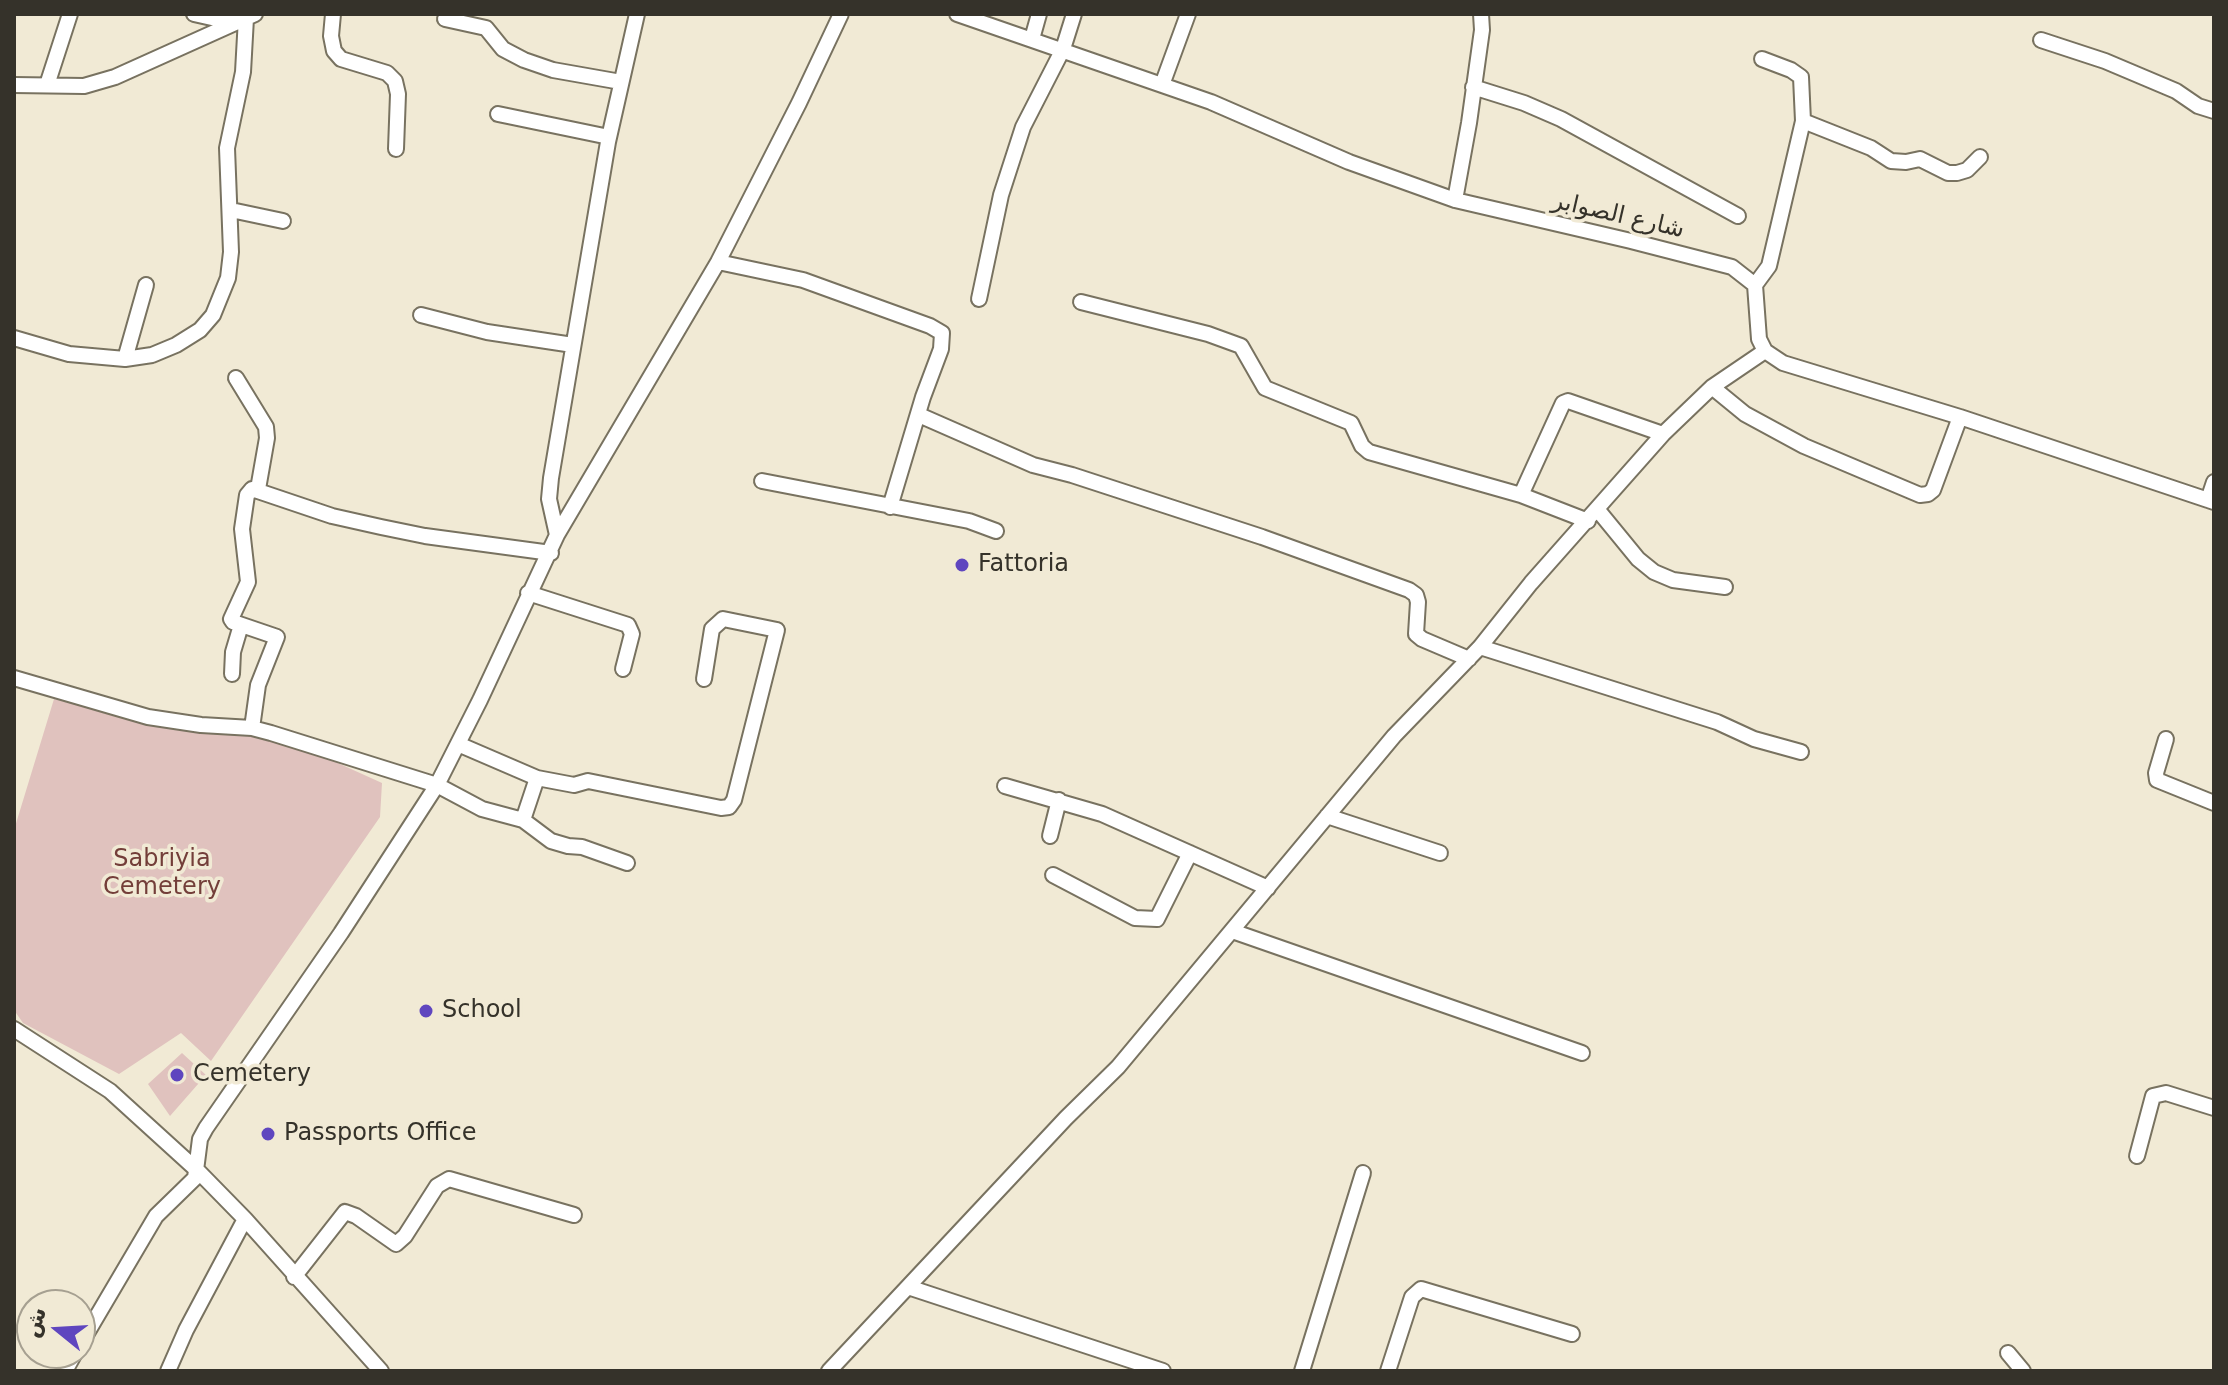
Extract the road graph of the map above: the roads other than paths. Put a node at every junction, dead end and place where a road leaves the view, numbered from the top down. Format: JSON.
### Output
{"nodes":[{"id":1,"x":70,"y":14,"type":"edge"},
{"id":2,"x":194,"y":14,"type":"edge"},
{"id":3,"x":333,"y":14,"type":"edge"},
{"id":4,"x":637,"y":14,"type":"edge"},
{"id":5,"x":841,"y":14,"type":"edge"},
{"id":6,"x":960,"y":14,"type":"edge"},
{"id":7,"x":1039,"y":14,"type":"edge"},
{"id":8,"x":1074,"y":14,"type":"edge"},
{"id":9,"x":1188,"y":14,"type":"edge"},
{"id":10,"x":1481,"y":14,"type":"edge"},
{"id":11,"x":247,"y":17,"type":"edge"},
{"id":12,"x":445,"y":19,"type":"dead end"},
{"id":13,"x":1032,"y":39,"type":"junction"},
{"id":14,"x":2041,"y":40,"type":"dead end"},
{"id":15,"x":1063,"y":49,"type":"junction"},
{"id":16,"x":1762,"y":59,"type":"dead end"},
{"id":17,"x":621,"y":82,"type":"junction"},
{"id":18,"x":14,"y":85,"type":"edge"},
{"id":19,"x":47,"y":85,"type":"junction"},
{"id":20,"x":1162,"y":85,"type":"junction"},
{"id":21,"x":1473,"y":87,"type":"junction"},
{"id":22,"x":2214,"y":111,"type":"edge"},
{"id":23,"x":498,"y":114,"type":"dead end"},
{"id":24,"x":1803,"y":121,"type":"junction"},
{"id":25,"x":609,"y":137,"type":"junction"},
{"id":26,"x":396,"y":149,"type":"dead end"},
{"id":27,"x":1980,"y":157,"type":"dead end"},
{"id":28,"x":1455,"y":200,"type":"junction"},
{"id":29,"x":231,"y":210,"type":"junction"},
{"id":30,"x":1738,"y":216,"type":"dead end"},
{"id":31,"x":283,"y":221,"type":"dead end"},
{"id":32,"x":718,"y":262,"type":"junction"},
{"id":33,"x":146,"y":285,"type":"dead end"},
{"id":34,"x":1755,"y":285,"type":"junction"},
{"id":35,"x":979,"y":299,"type":"dead end"},
{"id":36,"x":1081,"y":302,"type":"dead end"},
{"id":37,"x":421,"y":315,"type":"dead end"},
{"id":38,"x":14,"y":338,"type":"edge"},
{"id":39,"x":573,"y":345,"type":"junction"},
{"id":40,"x":1765,"y":351,"type":"junction"},
{"id":41,"x":125,"y":359,"type":"junction"},
{"id":42,"x":236,"y":378,"type":"dead end"},
{"id":43,"x":1712,"y":387,"type":"junction"},
{"id":44,"x":919,"y":415,"type":"junction"},
{"id":45,"x":1960,"y":417,"type":"junction"},
{"id":46,"x":1663,"y":434,"type":"junction"},
{"id":47,"x":762,"y":481,"type":"dead end"},
{"id":48,"x":2214,"y":482,"type":"edge"},
{"id":49,"x":258,"y":489,"type":"junction"},
{"id":50,"x":1521,"y":495,"type":"junction"},
{"id":51,"x":2211,"y":501,"type":"edge"},
{"id":52,"x":890,"y":507,"type":"junction"},
{"id":53,"x":1592,"y":515,"type":"junction"},
{"id":54,"x":996,"y":531,"type":"dead end"},
{"id":55,"x":557,"y":535,"type":"junction"},
{"id":56,"x":551,"y":553,"type":"junction"},
{"id":57,"x":1725,"y":587,"type":"dead end"},
{"id":58,"x":528,"y":593,"type":"junction"},
{"id":59,"x":241,"y":625,"type":"junction"},
{"id":60,"x":1480,"y":647,"type":"junction"},
{"id":61,"x":1469,"y":659,"type":"junction"},
{"id":62,"x":623,"y":669,"type":"dead end"},
{"id":63,"x":232,"y":674,"type":"dead end"},
{"id":64,"x":14,"y":678,"type":"edge"},
{"id":65,"x":704,"y":679,"type":"dead end"},
{"id":66,"x":252,"y":728,"type":"junction"},
{"id":67,"x":2166,"y":739,"type":"dead end"},
{"id":68,"x":458,"y":744,"type":"junction"},
{"id":69,"x":1801,"y":752,"type":"dead end"},
{"id":70,"x":537,"y":778,"type":"junction"},
{"id":71,"x":437,"y":785,"type":"junction"},
{"id":72,"x":1005,"y":786,"type":"dead end"},
{"id":73,"x":1059,"y":800,"type":"junction"},
{"id":74,"x":2214,"y":803,"type":"edge"},
{"id":75,"x":1327,"y":816,"type":"junction"},
{"id":76,"x":523,"y":820,"type":"junction"},
{"id":77,"x":1050,"y":836,"type":"dead end"},
{"id":78,"x":1190,"y":853,"type":"junction"},
{"id":79,"x":1440,"y":853,"type":"dead end"},
{"id":80,"x":627,"y":863,"type":"dead end"},
{"id":81,"x":1053,"y":875,"type":"dead end"},
{"id":82,"x":1268,"y":888,"type":"junction"},
{"id":83,"x":1232,"y":931,"type":"junction"},
{"id":84,"x":14,"y":1029,"type":"edge"},
{"id":85,"x":1582,"y":1053,"type":"dead end"},
{"id":86,"x":2214,"y":1108,"type":"edge"},
{"id":87,"x":2137,"y":1156,"type":"dead end"},
{"id":88,"x":198,"y":1171,"type":"junction"},
{"id":89,"x":1363,"y":1173,"type":"dead end"},
{"id":90,"x":574,"y":1215,"type":"dead end"},
{"id":91,"x":245,"y":1219,"type":"junction"},
{"id":92,"x":294,"y":1277,"type":"junction"},
{"id":93,"x":908,"y":1287,"type":"junction"},
{"id":94,"x":96,"y":1318,"type":"edge"},
{"id":95,"x":1572,"y":1334,"type":"dead end"},
{"id":96,"x":2008,"y":1353,"type":"dead end"},
{"id":97,"x":168,"y":1371,"type":"edge"},
{"id":98,"x":381,"y":1371,"type":"edge"},
{"id":99,"x":829,"y":1371,"type":"edge"},
{"id":100,"x":1163,"y":1371,"type":"edge"},
{"id":101,"x":1302,"y":1371,"type":"edge"},
{"id":102,"x":1388,"y":1371,"type":"edge"},
{"id":103,"x":2023,"y":1371,"type":"edge"}],
"edges":[{"from":1,"to":19,"type":"street"},
{"from":2,"to":11,"type":"street"},
{"from":3,"to":26,"type":"street"},
{"from":4,"to":17,"type":"street"},
{"from":5,"to":32,"type":"street"},
{"from":6,"to":13,"type":"street","name":"شارع الصوابر"},
{"from":7,"to":13,"type":"street"},
{"from":8,"to":15,"type":"street"},
{"from":9,"to":20,"type":"street"},
{"from":10,"to":21,"type":"street"},
{"from":11,"to":19,"type":"street"},
{"from":11,"to":29,"type":"street"},
{"from":12,"to":17,"type":"street"},
{"from":13,"to":15,"type":"street","name":"شارع الصوابر"},
{"from":14,"to":22,"type":"street"},
{"from":15,"to":20,"type":"street","name":"شارع الصوابر"},
{"from":15,"to":35,"type":"street"},
{"from":16,"to":24,"type":"street"},
{"from":17,"to":25,"type":"street"},
{"from":18,"to":19,"type":"street"},
{"from":20,"to":28,"type":"street","name":"شارع الصوابر"},
{"from":21,"to":28,"type":"street"},
{"from":21,"to":30,"type":"street"},
{"from":23,"to":25,"type":"street"},
{"from":24,"to":27,"type":"street"},
{"from":24,"to":34,"type":"street"},
{"from":25,"to":39,"type":"street"},
{"from":28,"to":34,"type":"street","name":"شارع الصوابر"},
{"from":29,"to":31,"type":"street"},
{"from":29,"to":41,"type":"street"},
{"from":32,"to":44,"type":"street"},
{"from":32,"to":55,"type":"street"},
{"from":33,"to":41,"type":"street"},
{"from":34,"to":40,"type":"street"},
{"from":36,"to":50,"type":"street"},
{"from":37,"to":39,"type":"street"},
{"from":38,"to":41,"type":"street"},
{"from":39,"to":55,"type":"street"},
{"from":40,"to":43,"type":"street"},
{"from":40,"to":45,"type":"street"},
{"from":42,"to":49,"type":"street"},
{"from":43,"to":45,"type":"street"},
{"from":43,"to":46,"type":"street"},
{"from":44,"to":52,"type":"street"},
{"from":44,"to":61,"type":"street"},
{"from":45,"to":51,"type":"street"},
{"from":46,"to":50,"type":"street"},
{"from":46,"to":53,"type":"street"},
{"from":47,"to":52,"type":"street"},
{"from":48,"to":51,"type":"street"},
{"from":49,"to":56,"type":"street"},
{"from":49,"to":59,"type":"street"},
{"from":50,"to":53,"type":"street"},
{"from":52,"to":54,"type":"street"},
{"from":53,"to":57,"type":"street"},
{"from":53,"to":60,"type":"street"},
{"from":55,"to":56,"type":"street"},
{"from":56,"to":58,"type":"street"},
{"from":58,"to":62,"type":"street"},
{"from":58,"to":68,"type":"street"},
{"from":59,"to":63,"type":"street"},
{"from":59,"to":66,"type":"street"},
{"from":60,"to":61,"type":"street"},
{"from":60,"to":69,"type":"street"},
{"from":61,"to":75,"type":"street"},
{"from":64,"to":66,"type":"street"},
{"from":65,"to":70,"type":"street"},
{"from":66,"to":71,"type":"street"},
{"from":67,"to":74,"type":"street"},
{"from":68,"to":70,"type":"street"},
{"from":68,"to":71,"type":"street"},
{"from":70,"to":76,"type":"street"},
{"from":71,"to":76,"type":"street"},
{"from":71,"to":88,"type":"street"},
{"from":72,"to":73,"type":"street"},
{"from":73,"to":77,"type":"street"},
{"from":73,"to":78,"type":"street"},
{"from":75,"to":79,"type":"street"},
{"from":75,"to":82,"type":"street"},
{"from":76,"to":80,"type":"street"},
{"from":78,"to":81,"type":"street"},
{"from":78,"to":82,"type":"street"},
{"from":82,"to":83,"type":"street"},
{"from":83,"to":85,"type":"street"},
{"from":83,"to":93,"type":"street"},
{"from":84,"to":88,"type":"street"},
{"from":86,"to":87,"type":"street"},
{"from":88,"to":91,"type":"street"},
{"from":88,"to":94,"type":"street"},
{"from":89,"to":101,"type":"street"},
{"from":90,"to":92,"type":"street"},
{"from":91,"to":92,"type":"street"},
{"from":91,"to":97,"type":"street"},
{"from":92,"to":98,"type":"street"},
{"from":93,"to":99,"type":"street"},
{"from":93,"to":100,"type":"street"},
{"from":95,"to":102,"type":"street"},
{"from":96,"to":103,"type":"street"}]}
